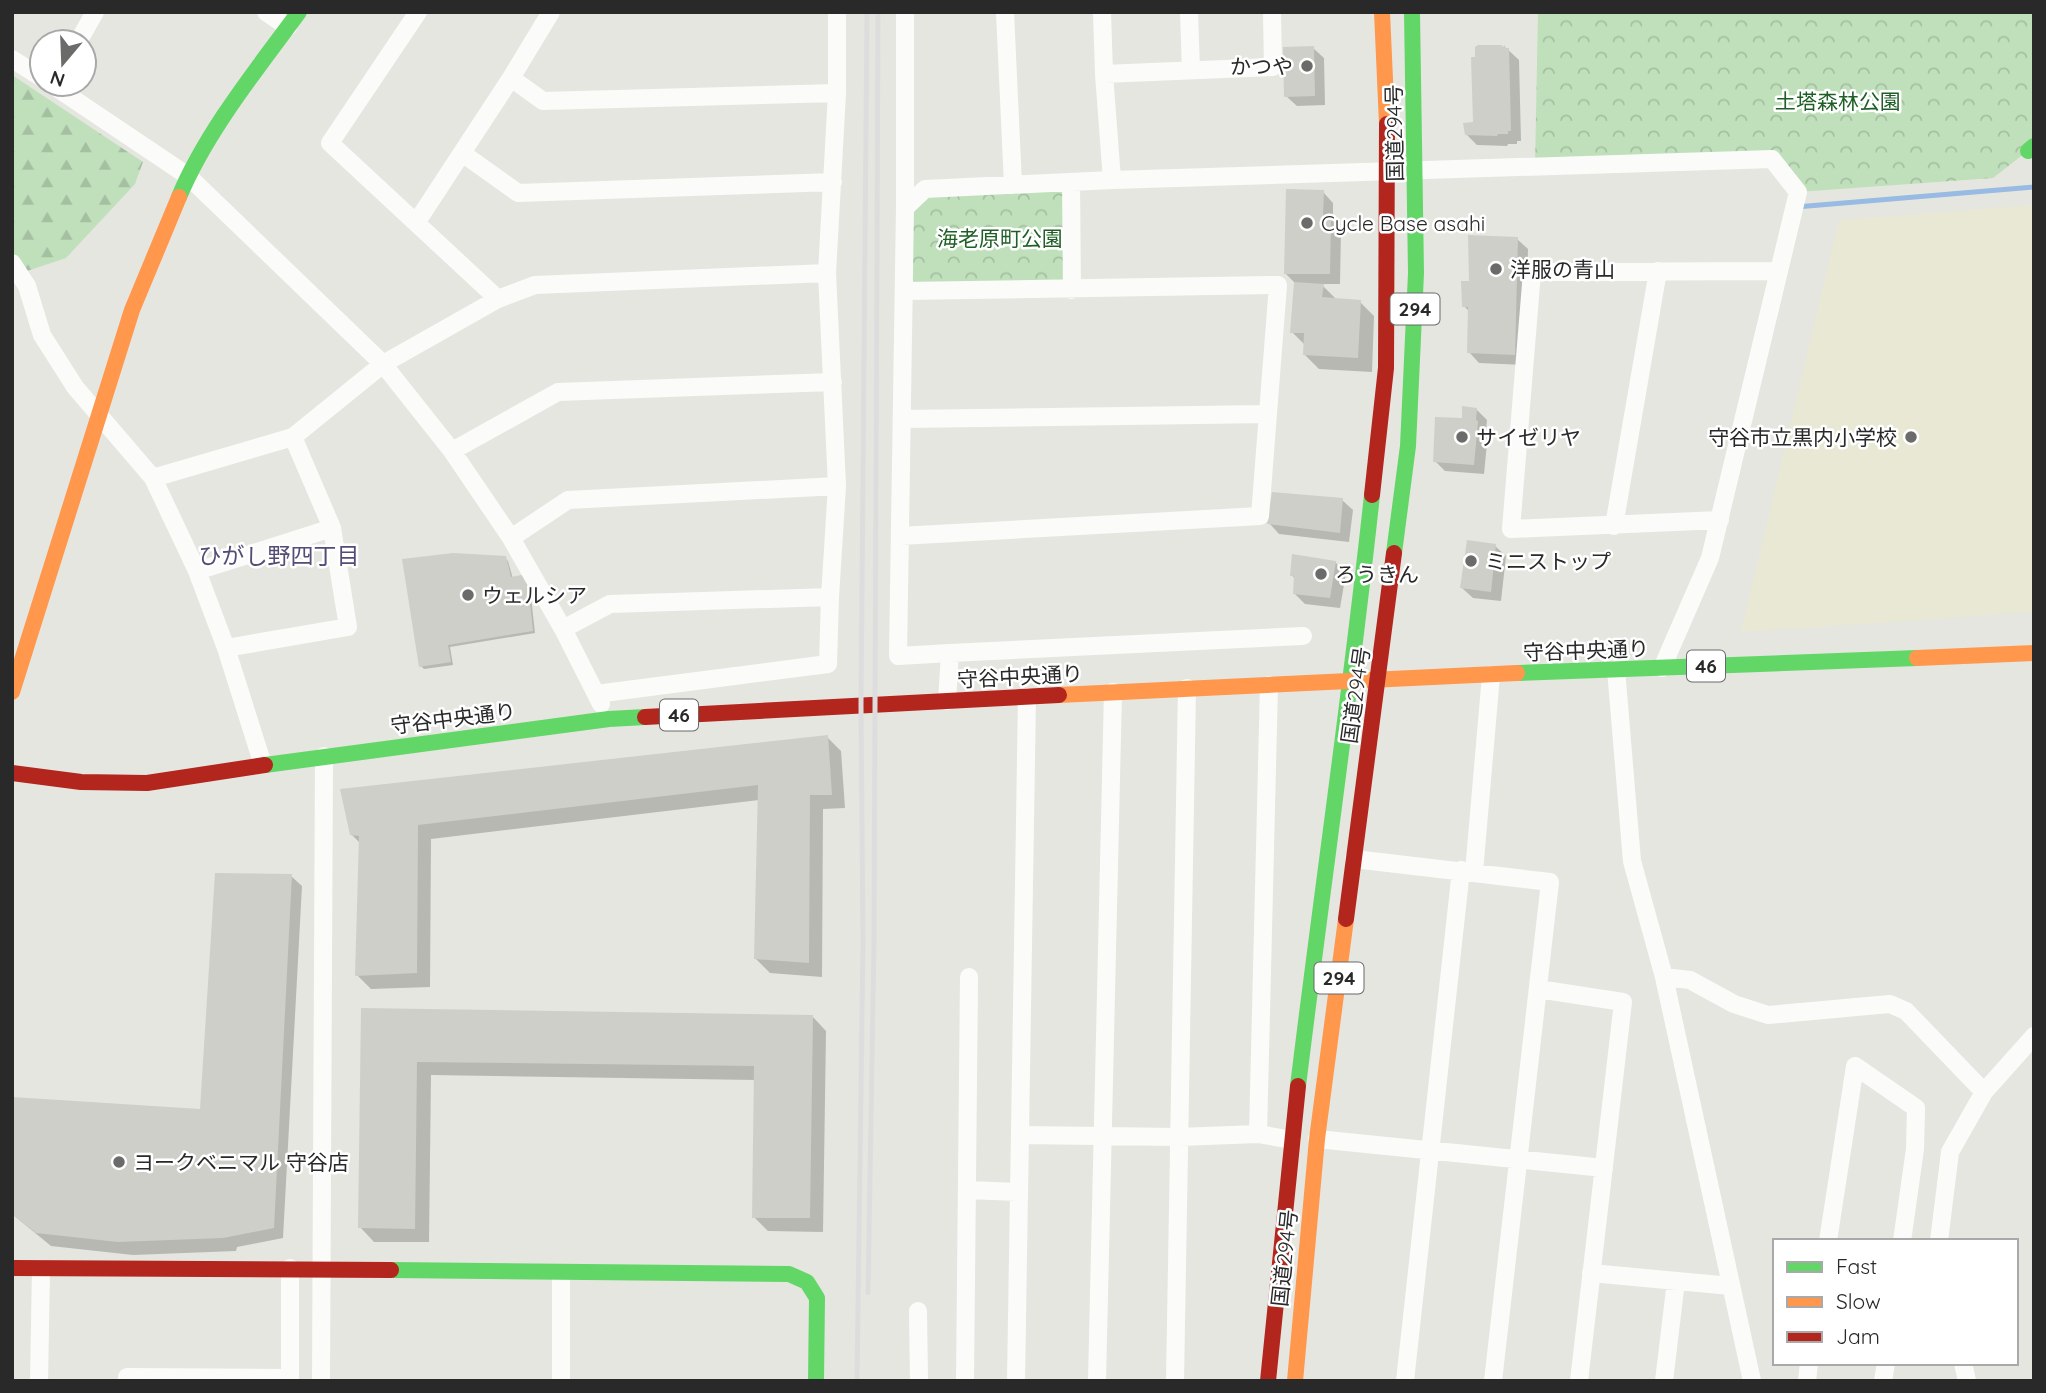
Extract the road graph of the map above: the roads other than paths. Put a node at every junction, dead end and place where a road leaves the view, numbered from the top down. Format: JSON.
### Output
{"nodes":[{"id":1,"x":95,"y":12,"type":"edge"},
{"id":2,"x":266,"y":12,"type":"edge"},
{"id":3,"x":299,"y":12,"type":"edge"},
{"id":4,"x":418,"y":12,"type":"edge"},
{"id":5,"x":551,"y":12,"type":"edge"},
{"id":6,"x":837,"y":12,"type":"edge"},
{"id":7,"x":905,"y":12,"type":"edge"},
{"id":8,"x":1005,"y":12,"type":"edge"},
{"id":9,"x":1102,"y":12,"type":"edge"},
{"id":10,"x":1189,"y":12,"type":"edge"},
{"id":11,"x":1272,"y":12,"type":"edge"},
{"id":12,"x":1382,"y":12,"type":"edge"},
{"id":13,"x":1412,"y":12,"type":"edge"},
{"id":14,"x":288,"y":27,"type":"junction"},
{"id":15,"x":86,"y":28,"type":"edge"},
{"id":16,"x":12,"y":60,"type":"edge"},
{"id":17,"x":28,"y":70,"type":"edge"},
{"id":18,"x":1191,"y":70,"type":"junction"},
{"id":19,"x":1104,"y":74,"type":"junction"},
{"id":20,"x":511,"y":78,"type":"junction"},
{"id":21,"x":837,"y":93,"type":"junction"},
{"id":22,"x":73,"y":98,"type":"edge"},
{"id":23,"x":462,"y":153,"type":"junction"},
{"id":24,"x":1416,"y":171,"type":"junction"},
{"id":25,"x":1387,"y":172,"type":"junction"},
{"id":26,"x":188,"y":176,"type":"junction"},
{"id":27,"x":1112,"y":180,"type":"junction"},
{"id":28,"x":833,"y":182,"type":"junction"},
{"id":29,"x":1071,"y":182,"type":"junction"},
{"id":30,"x":1013,"y":185,"type":"junction"},
{"id":31,"x":905,"y":208,"type":"junction"},
{"id":32,"x":416,"y":223,"type":"junction"},
{"id":33,"x":12,"y":263,"type":"edge"},
{"id":34,"x":1658,"y":271,"type":"junction"},
{"id":35,"x":1779,"y":271,"type":"junction"},
{"id":36,"x":827,"y":274,"type":"junction"},
{"id":37,"x":1072,"y":289,"type":"junction"},
{"id":38,"x":904,"y":291,"type":"junction"},
{"id":39,"x":498,"y":299,"type":"junction"},
{"id":40,"x":383,"y":364,"type":"junction"},
{"id":41,"x":833,"y":382,"type":"junction"},
{"id":42,"x":1268,"y":414,"type":"junction"},
{"id":43,"x":99,"y":415,"type":"junction"},
{"id":44,"x":902,"y":419,"type":"junction"},
{"id":45,"x":293,"y":437,"type":"junction"},
{"id":46,"x":452,"y":451,"type":"junction"},
{"id":47,"x":153,"y":478,"type":"junction"},
{"id":48,"x":837,"y":486,"type":"junction"},
{"id":49,"x":1720,"y":520,"type":"junction"},
{"id":50,"x":1614,"y":526,"type":"junction"},
{"id":51,"x":332,"y":528,"type":"junction"},
{"id":52,"x":900,"y":536,"type":"junction"},
{"id":53,"x":511,"y":538,"type":"junction"},
{"id":54,"x":197,"y":571,"type":"junction"},
{"id":55,"x":830,"y":597,"type":"junction"},
{"id":56,"x":563,"y":629,"type":"junction"},
{"id":57,"x":1303,"y":636,"type":"dead end"},
{"id":58,"x":226,"y":648,"type":"junction"},
{"id":59,"x":950,"y":653,"type":"junction"},
{"id":60,"x":2034,"y":653,"type":"edge"},
{"id":61,"x":1662,"y":668,"type":"junction"},
{"id":62,"x":1616,"y":669,"type":"junction"},
{"id":63,"x":1491,"y":675,"type":"junction"},
{"id":64,"x":1378,"y":679,"type":"junction"},
{"id":65,"x":1351,"y":680,"type":"junction"},
{"id":66,"x":1269,"y":685,"type":"junction"},
{"id":67,"x":1187,"y":688,"type":"junction"},
{"id":68,"x":12,"y":692,"type":"edge"},
{"id":69,"x":1113,"y":692,"type":"junction"},
{"id":70,"x":596,"y":694,"type":"junction"},
{"id":71,"x":1027,"y":696,"type":"junction"},
{"id":72,"x":947,"y":701,"type":"junction"},
{"id":73,"x":609,"y":719,"type":"junction"},
{"id":74,"x":324,"y":756,"type":"junction"},
{"id":75,"x":263,"y":765,"type":"junction"},
{"id":76,"x":12,"y":773,"type":"edge"},
{"id":77,"x":1354,"y":859,"type":"junction"},
{"id":78,"x":1468,"y":871,"type":"junction"},
{"id":79,"x":969,"y":977,"type":"dead end"},
{"id":80,"x":1664,"y":977,"type":"junction"},
{"id":81,"x":1538,"y":989,"type":"junction"},
{"id":82,"x":2034,"y":1036,"type":"edge"},
{"id":83,"x":1984,"y":1092,"type":"junction"},
{"id":84,"x":1020,"y":1135,"type":"junction"},
{"id":85,"x":1258,"y":1135,"type":"junction"},
{"id":86,"x":1103,"y":1137,"type":"junction"},
{"id":87,"x":1179,"y":1137,"type":"junction"},
{"id":88,"x":1317,"y":1139,"type":"junction"},
{"id":89,"x":1292,"y":1140,"type":"junction"},
{"id":90,"x":1431,"y":1151,"type":"junction"},
{"id":91,"x":1518,"y":1159,"type":"junction"},
{"id":92,"x":1604,"y":1168,"type":"junction"},
{"id":93,"x":967,"y":1190,"type":"junction"},
{"id":94,"x":1019,"y":1192,"type":"junction"},
{"id":95,"x":1828,"y":1239,"type":"edge"},
{"id":96,"x":1902,"y":1239,"type":"edge"},
{"id":97,"x":1939,"y":1239,"type":"edge"},
{"id":98,"x":12,"y":1268,"type":"edge"},
{"id":99,"x":290,"y":1268,"type":"junction"},
{"id":100,"x":320,"y":1268,"type":"junction"},
{"id":101,"x":41,"y":1269,"type":"junction"},
{"id":102,"x":561,"y":1273,"type":"junction"},
{"id":103,"x":1591,"y":1273,"type":"junction"},
{"id":104,"x":1676,"y":1281,"type":"junction"},
{"id":105,"x":1731,"y":1286,"type":"junction"},
{"id":106,"x":918,"y":1311,"type":"dead end"},
{"id":107,"x":290,"y":1379,"type":"edge"},
{"id":108,"x":39,"y":1381,"type":"edge"},
{"id":109,"x":127,"y":1381,"type":"edge"},
{"id":110,"x":321,"y":1381,"type":"edge"},
{"id":111,"x":561,"y":1381,"type":"edge"},
{"id":112,"x":817,"y":1381,"type":"edge"},
{"id":113,"x":919,"y":1381,"type":"edge"},
{"id":114,"x":965,"y":1381,"type":"edge"},
{"id":115,"x":1016,"y":1381,"type":"edge"},
{"id":116,"x":1097,"y":1381,"type":"edge"},
{"id":117,"x":1175,"y":1381,"type":"edge"},
{"id":118,"x":1268,"y":1381,"type":"edge"},
{"id":119,"x":1295,"y":1381,"type":"edge"},
{"id":120,"x":1405,"y":1381,"type":"edge"},
{"id":121,"x":1493,"y":1381,"type":"edge"},
{"id":122,"x":1579,"y":1381,"type":"edge"},
{"id":123,"x":1664,"y":1381,"type":"edge"},
{"id":124,"x":1752,"y":1381,"type":"edge"}],
"edges":[{"from":1,"to":15,"type":"street"},
{"from":2,"to":14,"type":"street"},
{"from":3,"to":14,"type":"main road"},
{"from":4,"to":32,"type":"street"},
{"from":5,"to":20,"type":"street"},
{"from":6,"to":21,"type":"street"},
{"from":7,"to":31,"type":"street"},
{"from":8,"to":30,"type":"street"},
{"from":9,"to":19,"type":"street"},
{"from":10,"to":18,"type":"street"},
{"from":11,"to":18,"type":"street"},
{"from":12,"to":25,"type":"main road","name":"国道294号","number":"294"},
{"from":13,"to":24,"type":"main road","name":"国道294号","number":"294"},
{"from":14,"to":26,"type":"main road"},
{"from":16,"to":17,"type":"street"},
{"from":18,"to":19,"type":"street"},
{"from":19,"to":27,"type":"street"},
{"from":20,"to":21,"type":"street"},
{"from":20,"to":23,"type":"street"},
{"from":21,"to":28,"type":"street"},
{"from":22,"to":26,"type":"street"},
{"from":23,"to":28,"type":"street"},
{"from":23,"to":32,"type":"street"},
{"from":24,"to":25,"type":"street"},
{"from":24,"to":35,"type":"street"},
{"from":24,"to":64,"type":"main road","name":"国道294号","number":"294"},
{"from":25,"to":27,"type":"street"},
{"from":25,"to":65,"type":"main road","name":"国道294号","number":"294"},
{"from":26,"to":40,"type":"street"},
{"from":26,"to":43,"type":"main road"},
{"from":27,"to":29,"type":"street"},
{"from":28,"to":36,"type":"street"},
{"from":29,"to":30,"type":"street"},
{"from":29,"to":37,"type":"street"},
{"from":30,"to":31,"type":"street"},
{"from":31,"to":38,"type":"street"},
{"from":32,"to":39,"type":"street"},
{"from":33,"to":43,"type":"street"},
{"from":34,"to":35,"type":"street"},
{"from":34,"to":50,"type":"street"},
{"from":34,"to":50,"type":"street"},
{"from":35,"to":49,"type":"street"},
{"from":36,"to":39,"type":"street"},
{"from":36,"to":41,"type":"street"},
{"from":37,"to":38,"type":"street"},
{"from":37,"to":42,"type":"street"},
{"from":38,"to":44,"type":"street"},
{"from":39,"to":40,"type":"street"},
{"from":40,"to":45,"type":"street"},
{"from":40,"to":46,"type":"street"},
{"from":41,"to":46,"type":"street"},
{"from":41,"to":48,"type":"street"},
{"from":42,"to":44,"type":"street"},
{"from":42,"to":52,"type":"street"},
{"from":43,"to":47,"type":"street"},
{"from":43,"to":68,"type":"main road"},
{"from":44,"to":52,"type":"street"},
{"from":45,"to":47,"type":"street"},
{"from":45,"to":51,"type":"street"},
{"from":46,"to":53,"type":"street"},
{"from":47,"to":54,"type":"street"},
{"from":48,"to":53,"type":"street"},
{"from":48,"to":55,"type":"street"},
{"from":49,"to":50,"type":"street"},
{"from":49,"to":61,"type":"street"},
{"from":51,"to":54,"type":"street"},
{"from":51,"to":58,"type":"street"},
{"from":52,"to":59,"type":"street"},
{"from":53,"to":56,"type":"street"},
{"from":54,"to":58,"type":"street"},
{"from":55,"to":56,"type":"street"},
{"from":55,"to":70,"type":"street"},
{"from":56,"to":70,"type":"street"},
{"from":57,"to":59,"type":"street"},
{"from":58,"to":75,"type":"street"},
{"from":59,"to":72,"type":"street"},
{"from":60,"to":61,"type":"main road","name":"守谷中央通り","number":"46"},
{"from":61,"to":62,"type":"main road","name":"守谷中央通り","number":"46"},
{"from":62,"to":63,"type":"main road","name":"守谷中央通り","number":"46"},
{"from":62,"to":80,"type":"street"},
{"from":63,"to":64,"type":"main road","name":"守谷中央通り","number":"46"},
{"from":63,"to":78,"type":"street"},
{"from":64,"to":65,"type":"main road","name":"守谷中央通り","number":"46"},
{"from":64,"to":77,"type":"main road","name":"国道294号","number":"294"},
{"from":65,"to":66,"type":"main road","name":"守谷中央通り","number":"46"},
{"from":65,"to":89,"type":"main road","name":"国道294号","number":"294"},
{"from":66,"to":67,"type":"main road","name":"守谷中央通り","number":"46"},
{"from":66,"to":85,"type":"street"},
{"from":67,"to":69,"type":"main road","name":"守谷中央通り","number":"46"},
{"from":67,"to":87,"type":"street"},
{"from":69,"to":71,"type":"main road","name":"守谷中央通り","number":"46"},
{"from":69,"to":86,"type":"street"},
{"from":70,"to":73,"type":"street"},
{"from":71,"to":72,"type":"main road","name":"守谷中央通り","number":"46"},
{"from":71,"to":84,"type":"street"},
{"from":72,"to":73,"type":"main road","name":"守谷中央通り","number":"46"},
{"from":73,"to":74,"type":"main road","name":"守谷中央通り","number":"46"},
{"from":74,"to":75,"type":"main road","name":"守谷中央通り","number":"46"},
{"from":74,"to":100,"type":"street"},
{"from":75,"to":76,"type":"main road","name":"守谷中央通り","number":"46"},
{"from":77,"to":78,"type":"street"},
{"from":77,"to":88,"type":"main road","name":"国道294号","number":"294"},
{"from":78,"to":81,"type":"street"},
{"from":78,"to":90,"type":"street"},
{"from":79,"to":93,"type":"street"},
{"from":80,"to":83,"type":"street"},
{"from":80,"to":105,"type":"street"},
{"from":81,"to":91,"type":"street"},
{"from":81,"to":92,"type":"street"},
{"from":82,"to":83,"type":"street"},
{"from":83,"to":97,"type":"street"},
{"from":84,"to":86,"type":"street"},
{"from":84,"to":94,"type":"street"},
{"from":85,"to":87,"type":"street"},
{"from":85,"to":89,"type":"street"},
{"from":86,"to":87,"type":"street"},
{"from":86,"to":116,"type":"street"},
{"from":87,"to":117,"type":"street"},
{"from":88,"to":90,"type":"street"},
{"from":88,"to":119,"type":"main road","name":"国道294号","number":"294"},
{"from":89,"to":118,"type":"main road","name":"国道294号","number":"294"},
{"from":90,"to":91,"type":"street"},
{"from":90,"to":120,"type":"street"},
{"from":91,"to":92,"type":"street"},
{"from":91,"to":121,"type":"street"},
{"from":92,"to":103,"type":"street"},
{"from":93,"to":94,"type":"street"},
{"from":93,"to":114,"type":"street"},
{"from":94,"to":115,"type":"street"},
{"from":95,"to":96,"type":"street"},
{"from":98,"to":101,"type":"main road"},
{"from":99,"to":100,"type":"main road"},
{"from":99,"to":101,"type":"main road"},
{"from":99,"to":107,"type":"street"},
{"from":100,"to":102,"type":"main road"},
{"from":100,"to":110,"type":"street"},
{"from":101,"to":108,"type":"street"},
{"from":102,"to":111,"type":"street"},
{"from":102,"to":112,"type":"main road"},
{"from":103,"to":104,"type":"street"},
{"from":103,"to":122,"type":"street"},
{"from":104,"to":105,"type":"street"},
{"from":104,"to":123,"type":"street"},
{"from":105,"to":124,"type":"street"},
{"from":106,"to":113,"type":"street"},
{"from":107,"to":109,"type":"street"}]}
